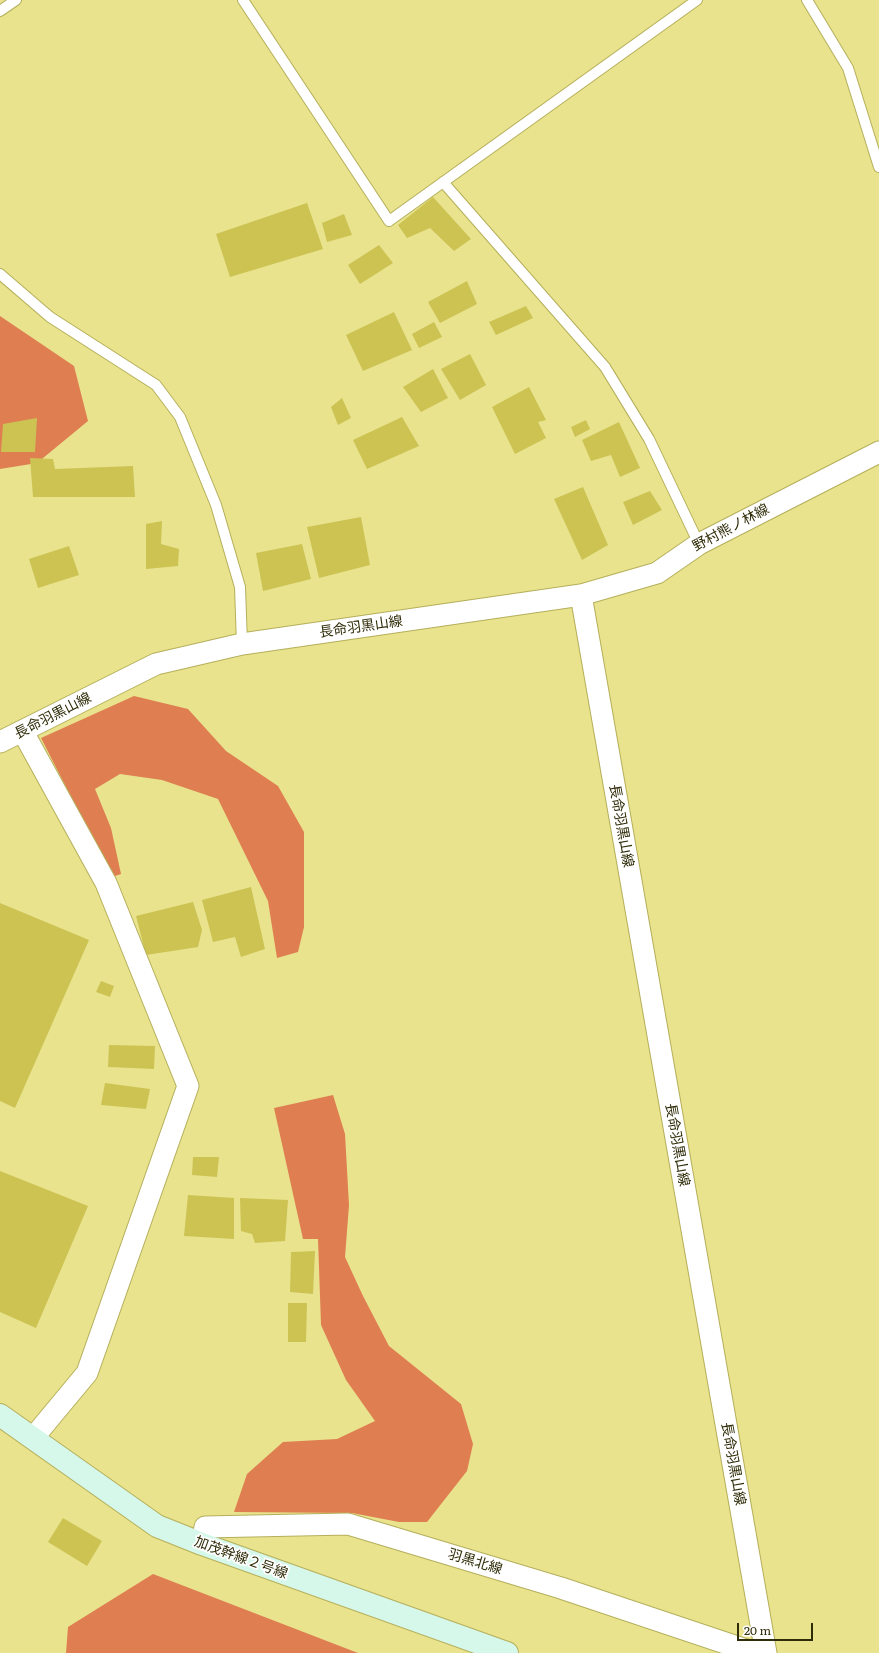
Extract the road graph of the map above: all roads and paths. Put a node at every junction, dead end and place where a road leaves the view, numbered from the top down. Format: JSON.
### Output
{"nodes":[{"id":1,"x":16,"y":0,"type":"edge"},
{"id":2,"x":243,"y":0,"type":"edge"},
{"id":3,"x":697,"y":0,"type":"edge"},
{"id":4,"x":807,"y":0,"type":"edge"},
{"id":5,"x":0,"y":11,"type":"edge"},
{"id":6,"x":879,"y":167,"type":"edge"},
{"id":7,"x":443,"y":182,"type":"junction"},
{"id":8,"x":0,"y":274,"type":"edge"},
{"id":9,"x":879,"y":452,"type":"edge"},
{"id":10,"x":699,"y":544,"type":"junction"},
{"id":11,"x":581,"y":595,"type":"junction"},
{"id":12,"x":242,"y":644,"type":"junction"},
{"id":13,"x":23,"y":732,"type":"junction"},
{"id":14,"x":0,"y":742,"type":"edge"},
{"id":15,"x":0,"y":1415,"type":"edge"},
{"id":16,"x":33,"y":1438,"type":"junction"},
{"id":17,"x":202,"y":1544,"type":"junction"},
{"id":18,"x":507,"y":1653,"type":"edge"},
{"id":19,"x":755,"y":1653,"type":"edge"},
{"id":20,"x":766,"y":1653,"type":"edge"}],
"edges":[{"from":1,"to":5,"type":"lane"},
{"from":2,"to":7,"type":"lane"},
{"from":3,"to":7,"type":"lane"},
{"from":4,"to":6,"type":"lane"},
{"from":7,"to":10,"type":"lane"},
{"from":8,"to":12,"type":"lane"},
{"from":9,"to":10,"type":"street","name":"野村熊ノ林線"},
{"from":10,"to":11,"type":"street","name":"野村熊ノ林線"},
{"from":11,"to":12,"type":"street","name":"長命羽黒山線"},
{"from":11,"to":20,"type":"street","name":"長命羽黒山線"},
{"from":12,"to":13,"type":"street","name":"長命羽黒山線"},
{"from":13,"to":14,"type":"street","name":"長命羽黒山線"},
{"from":13,"to":16,"type":"street"},
{"from":15,"to":16,"type":"street","name":"加茂幹線２号線"},
{"from":16,"to":17,"type":"street","name":"加茂幹線２号線"},
{"from":17,"to":18,"type":"street","name":"加茂幹線２号線"},
{"from":17,"to":19,"type":"street","name":"羽黒北線"}]}
